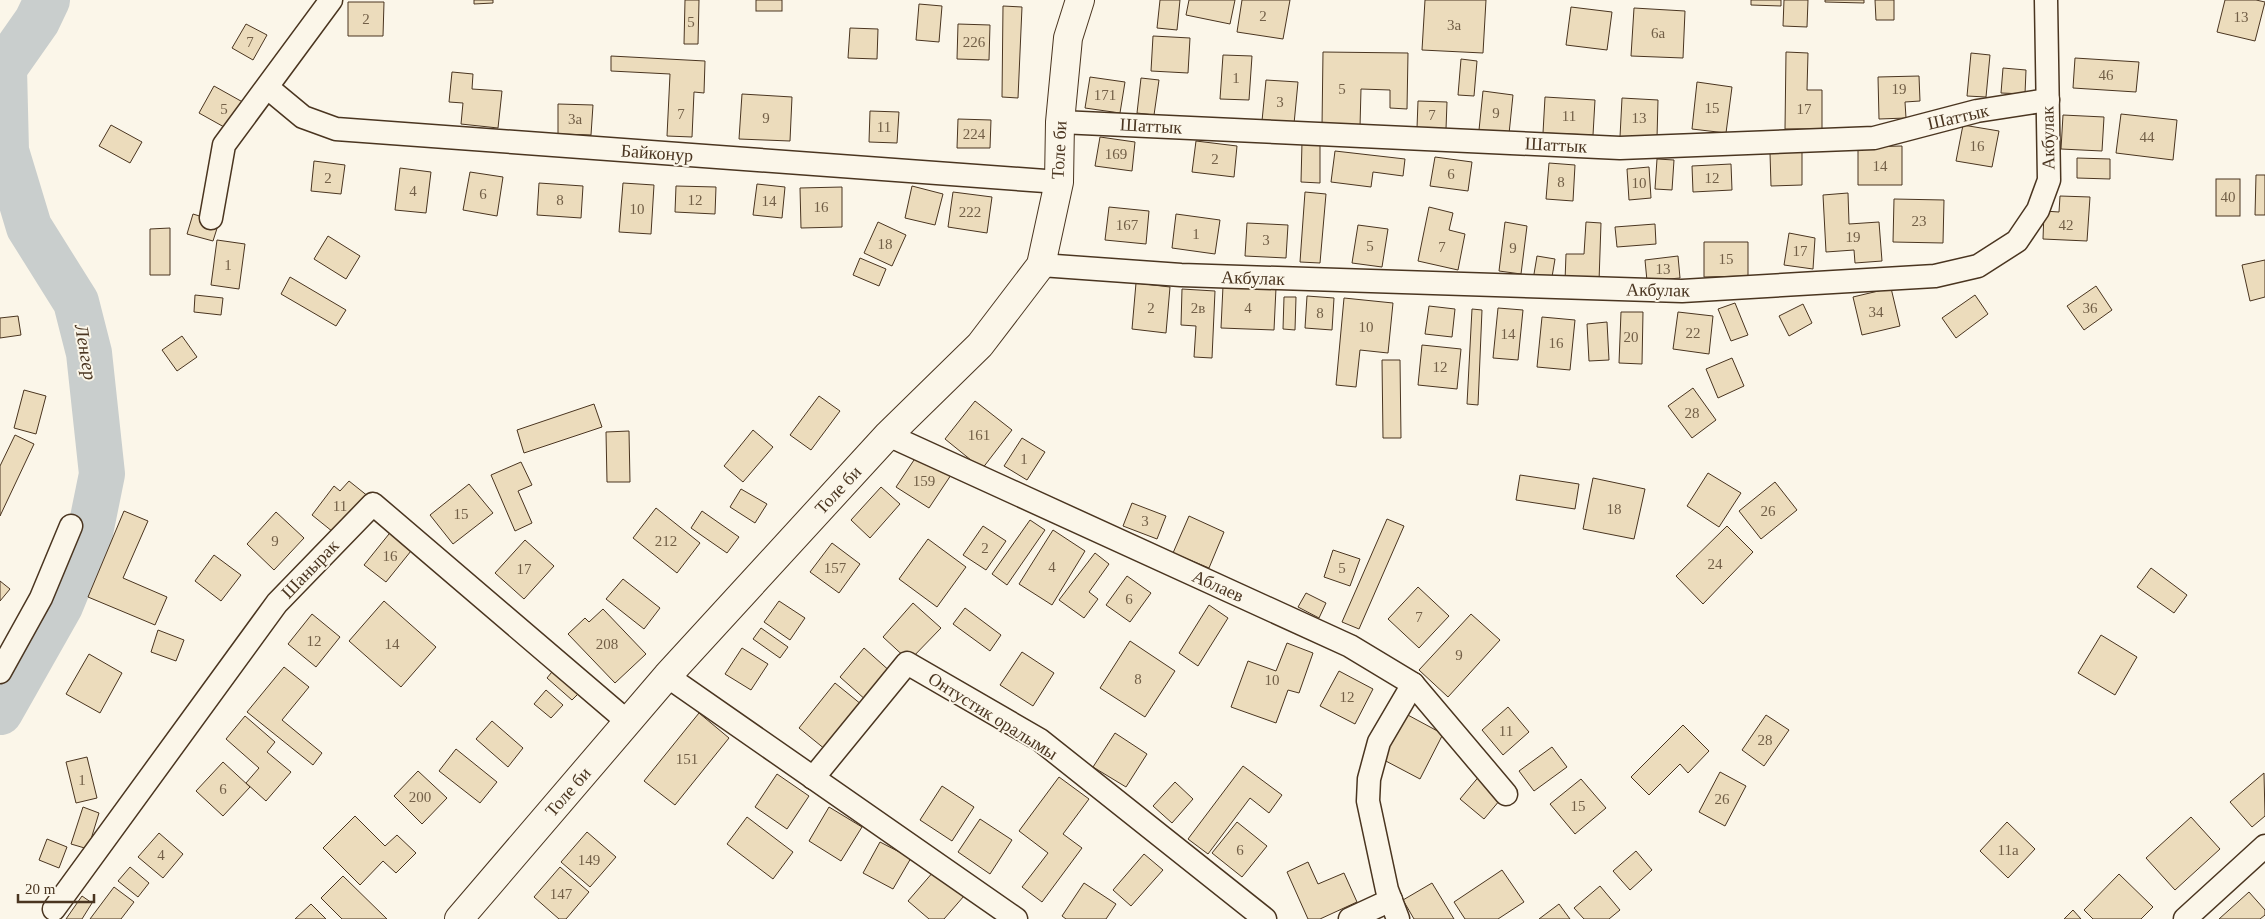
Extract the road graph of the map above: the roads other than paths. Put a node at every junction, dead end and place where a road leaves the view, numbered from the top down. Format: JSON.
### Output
{"nodes":[{"id":1,"x":331,"y":0,"type":"edge"},
{"id":2,"x":1080,"y":0,"type":"edge"},
{"id":3,"x":2046,"y":0,"type":"edge"},
{"id":4,"x":268,"y":88,"type":"junction"},
{"id":5,"x":2048,"y":100,"type":"junction"},
{"id":6,"x":1060,"y":122,"type":"junction"},
{"id":7,"x":1059,"y":182,"type":"junction"},
{"id":8,"x":211,"y":218,"type":"dead end"},
{"id":9,"x":1041,"y":265,"type":"junction"},
{"id":10,"x":888,"y":435,"type":"junction"},
{"id":11,"x":71,"y":526,"type":"dead end"},
{"id":12,"x":0,"y":672,"type":"edge"},
{"id":13,"x":667,"y":676,"type":"junction"},
{"id":14,"x":1413,"y":684,"type":"junction"},
{"id":15,"x":628,"y":722,"type":"junction"},
{"id":16,"x":813,"y":778,"type":"junction"},
{"id":17,"x":1506,"y":794,"type":"dead end"},
{"id":18,"x":2265,"y":846,"type":"edge"},
{"id":19,"x":54,"y":909,"type":"dead end"},
{"id":20,"x":1395,"y":910,"type":"edge"},
{"id":21,"x":459,"y":919,"type":"edge"},
{"id":22,"x":1016,"y":919,"type":"edge"},
{"id":23,"x":1265,"y":919,"type":"edge"},
{"id":24,"x":1350,"y":919,"type":"edge"},
{"id":25,"x":2185,"y":919,"type":"edge"}],
"edges":[{"from":1,"to":4,"type":"street"},
{"from":2,"to":6,"type":"main road","name":"Толе би"},
{"from":3,"to":5,"type":"street","name":"Акбулак"},
{"from":4,"to":7,"type":"street","name":"Байконур"},
{"from":4,"to":8,"type":"street"},
{"from":5,"to":6,"type":"street","name":"Шаттык"},
{"from":5,"to":9,"type":"street","name":"Акбулак"},
{"from":6,"to":7,"type":"main road","name":"Толе би"},
{"from":7,"to":9,"type":"main road","name":"Толе би"},
{"from":9,"to":10,"type":"main road","name":"Толе би"},
{"from":10,"to":13,"type":"main road","name":"Толе би"},
{"from":10,"to":14,"type":"street","name":"Аблаев"},
{"from":11,"to":12,"type":"street"},
{"from":13,"to":15,"type":"main road","name":"Толе би"},
{"from":13,"to":16,"type":"street"},
{"from":14,"to":17,"type":"street","name":"Аблаев"},
{"from":14,"to":20,"type":"street"},
{"from":15,"to":19,"type":"street","name":"Шанырак"},
{"from":15,"to":21,"type":"main road","name":"Толе би"},
{"from":16,"to":22,"type":"street"},
{"from":16,"to":23,"type":"street","name":"Онтустик оралымы"},
{"from":18,"to":25,"type":"street"},
{"from":20,"to":24,"type":"street"}]}
